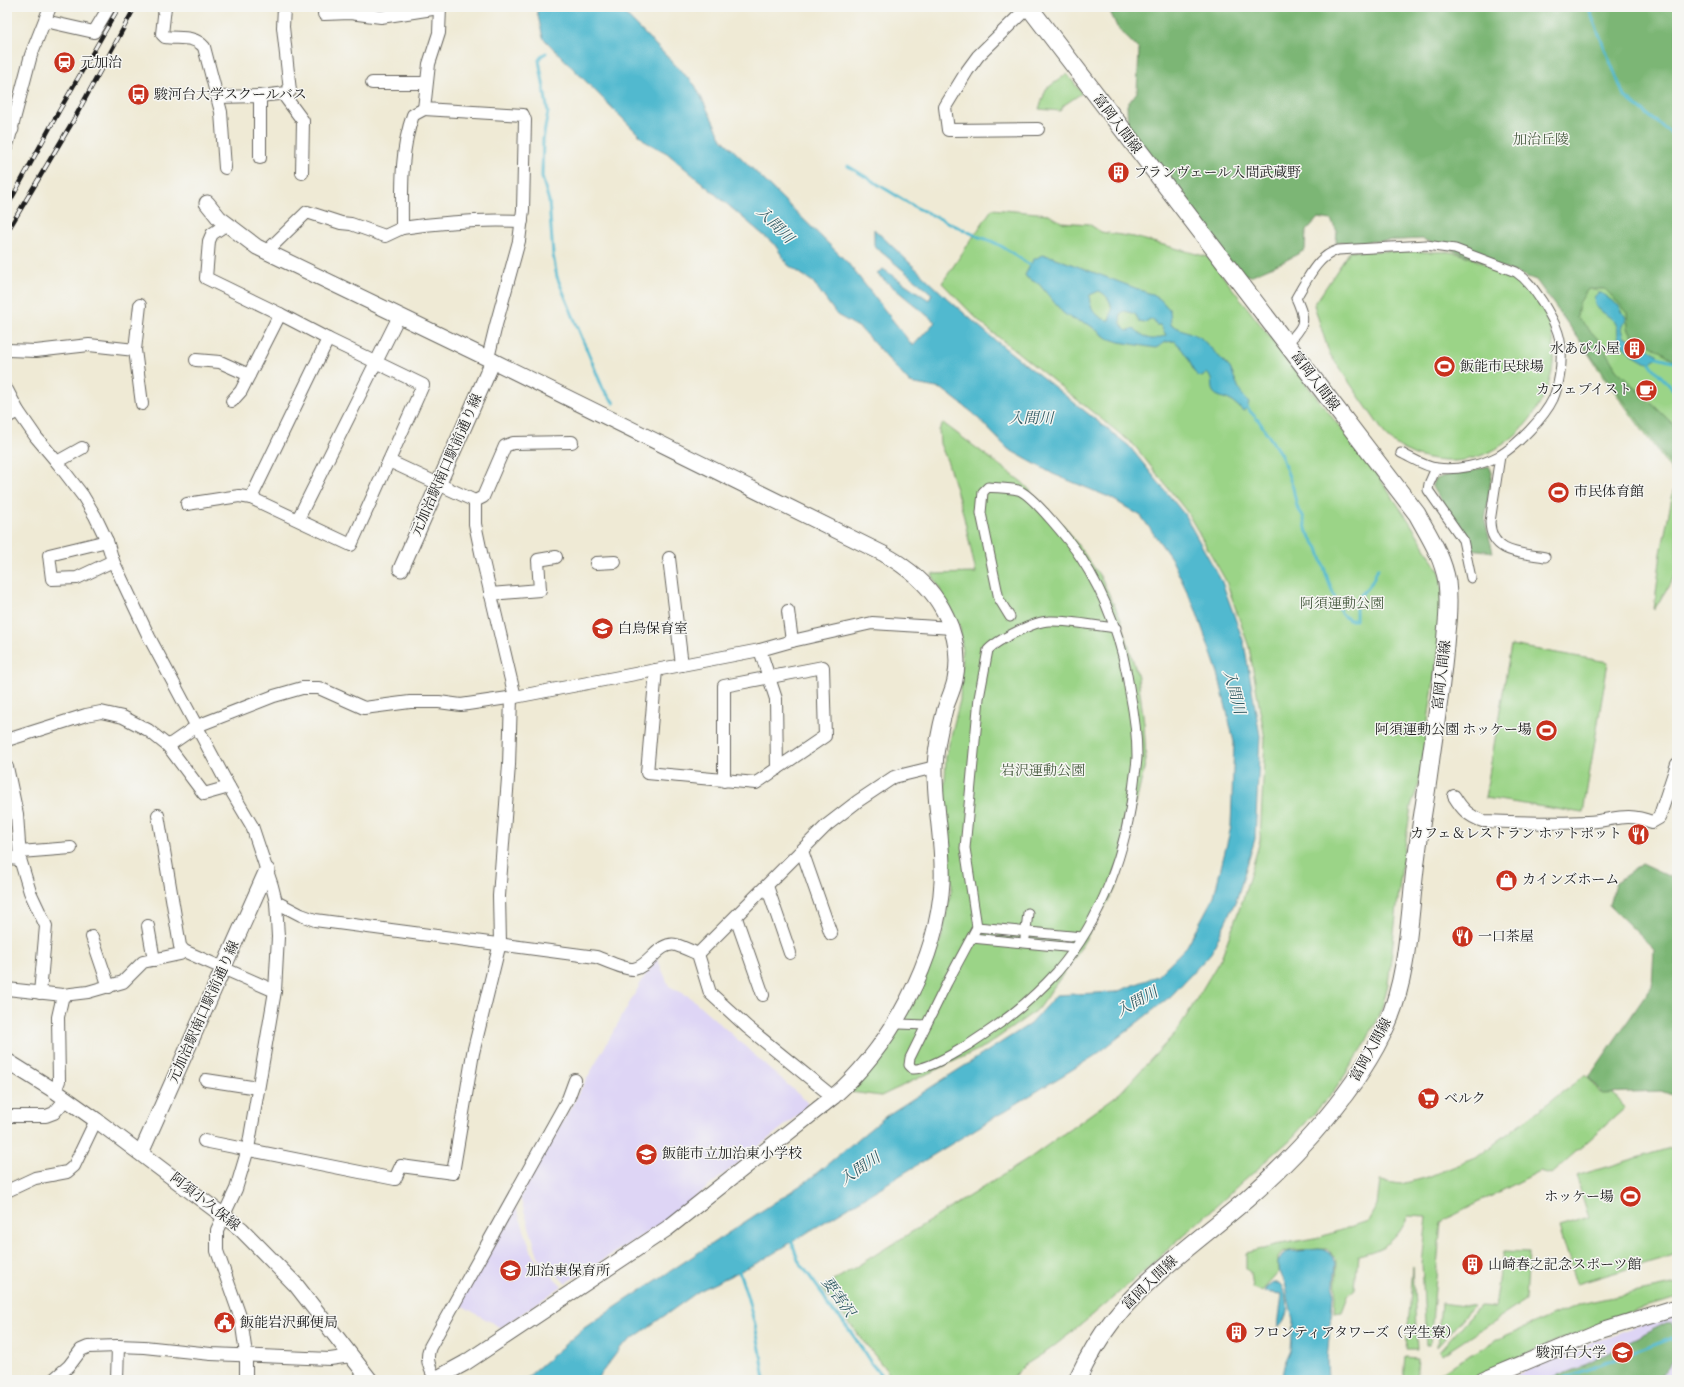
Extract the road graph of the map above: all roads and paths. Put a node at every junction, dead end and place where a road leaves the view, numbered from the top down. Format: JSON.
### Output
{"nodes":[{"id":1,"x":50,"y":7,"type":"edge"},
{"id":2,"x":109,"y":7,"type":"edge"},
{"id":3,"x":164,"y":7,"type":"edge"},
{"id":4,"x":284,"y":7,"type":"edge"},
{"id":5,"x":1028,"y":7,"type":"edge"},
{"id":6,"x":440,"y":8,"type":"edge"},
{"id":7,"x":324,"y":14,"type":"dead end"},
{"id":8,"x":45,"y":21,"type":"junction"},
{"id":9,"x":372,"y":83,"type":"dead end"},
{"id":10,"x":426,"y":83,"type":"junction"},
{"id":11,"x":283,"y":94,"type":"junction"},
{"id":12,"x":260,"y":96,"type":"junction"},
{"id":13,"x":218,"y":97,"type":"junction"},
{"id":14,"x":424,"y":109,"type":"junction"},
{"id":15,"x":9,"y":129,"type":"edge"},
{"id":16,"x":1038,"y":129,"type":"dead end"},
{"id":17,"x":7,"y":146,"type":"edge"},
{"id":18,"x":260,"y":158,"type":"dead end"},
{"id":19,"x":226,"y":168,"type":"dead end"},
{"id":20,"x":302,"y":173,"type":"dead end"},
{"id":21,"x":206,"y":203,"type":"dead end"},
{"id":22,"x":522,"y":221,"type":"junction"},
{"id":23,"x":227,"y":224,"type":"junction"},
{"id":24,"x":402,"y":228,"type":"junction"},
{"id":25,"x":266,"y":252,"type":"junction"},
{"id":26,"x":140,"y":305,"type":"dead end"},
{"id":27,"x":280,"y":314,"type":"junction"},
{"id":28,"x":399,"y":316,"type":"junction"},
{"id":29,"x":328,"y":338,"type":"junction"},
{"id":30,"x":1286,"y":344,"type":"junction"},
{"id":31,"x":7,"y":350,"type":"edge"},
{"id":32,"x":135,"y":350,"type":"junction"},
{"id":33,"x":491,"y":359,"type":"junction"},
{"id":34,"x":196,"y":360,"type":"dead end"},
{"id":35,"x":376,"y":362,"type":"junction"},
{"id":36,"x":249,"y":375,"type":"junction"},
{"id":37,"x":7,"y":390,"type":"edge"},
{"id":38,"x":232,"y":401,"type":"dead end"},
{"id":39,"x":142,"y":404,"type":"dead end"},
{"id":40,"x":18,"y":411,"type":"junction"},
{"id":41,"x":7,"y":417,"type":"edge"},
{"id":42,"x":572,"y":442,"type":"dead end"},
{"id":43,"x":82,"y":448,"type":"dead end"},
{"id":44,"x":1401,"y":453,"type":"dead end"},
{"id":45,"x":1500,"y":456,"type":"junction"},
{"id":46,"x":57,"y":462,"type":"junction"},
{"id":47,"x":389,"y":462,"type":"junction"},
{"id":48,"x":1436,"y":468,"type":"junction"},
{"id":49,"x":438,"y":484,"type":"junction"},
{"id":50,"x":251,"y":498,"type":"junction"},
{"id":51,"x":475,"y":501,"type":"junction"},
{"id":52,"x":187,"y":504,"type":"dead end"},
{"id":53,"x":298,"y":520,"type":"junction"},
{"id":54,"x":107,"y":542,"type":"junction"},
{"id":55,"x":556,"y":557,"type":"dead end"},
{"id":56,"x":1545,"y":557,"type":"dead end"},
{"id":57,"x":669,"y":558,"type":"dead end"},
{"id":58,"x":113,"y":561,"type":"junction"},
{"id":59,"x":615,"y":562,"type":"dead end"},
{"id":60,"x":596,"y":563,"type":"dead end"},
{"id":61,"x":401,"y":569,"type":"dead end"},
{"id":62,"x":1471,"y":578,"type":"dead end"},
{"id":63,"x":490,"y":594,"type":"junction"},
{"id":64,"x":788,"y":612,"type":"dead end"},
{"id":65,"x":1010,"y":617,"type":"dead end"},
{"id":66,"x":952,"y":628,"type":"junction"},
{"id":67,"x":1116,"y":628,"type":"junction"},
{"id":68,"x":792,"y":641,"type":"junction"},
{"id":69,"x":760,"y":650,"type":"junction"},
{"id":70,"x":682,"y":665,"type":"junction"},
{"id":71,"x":656,"y":670,"type":"junction"},
{"id":72,"x":768,"y":677,"type":"junction"},
{"id":73,"x":513,"y":697,"type":"junction"},
{"id":74,"x":198,"y":726,"type":"junction"},
{"id":75,"x":7,"y":740,"type":"edge"},
{"id":76,"x":168,"y":746,"type":"junction"},
{"id":77,"x":1677,"y":764,"type":"edge"},
{"id":78,"x":7,"y":767,"type":"edge"},
{"id":79,"x":935,"y":767,"type":"junction"},
{"id":80,"x":777,"y":769,"type":"junction"},
{"id":81,"x":724,"y":781,"type":"junction"},
{"id":82,"x":229,"y":787,"type":"junction"},
{"id":83,"x":1454,"y":796,"type":"dead end"},
{"id":84,"x":158,"y":815,"type":"dead end"},
{"id":85,"x":71,"y":848,"type":"dead end"},
{"id":86,"x":802,"y":851,"type":"junction"},
{"id":87,"x":20,"y":856,"type":"junction"},
{"id":88,"x":7,"y":858,"type":"edge"},
{"id":89,"x":267,"y":870,"type":"junction"},
{"id":90,"x":768,"y":886,"type":"junction"},
{"id":91,"x":276,"y":902,"type":"junction"},
{"id":92,"x":1028,"y":913,"type":"dead end"},
{"id":93,"x":736,"y":918,"type":"junction"},
{"id":94,"x":148,"y":926,"type":"dead end"},
{"id":95,"x":977,"y":927,"type":"junction"},
{"id":96,"x":1026,"y":932,"type":"junction"},
{"id":97,"x":830,"y":934,"type":"dead end"},
{"id":98,"x":92,"y":937,"type":"dead end"},
{"id":99,"x":1082,"y":937,"type":"junction"},
{"id":100,"x":972,"y":938,"type":"junction"},
{"id":101,"x":500,"y":943,"type":"junction"},
{"id":102,"x":1024,"y":943,"type":"junction"},
{"id":103,"x":1075,"y":948,"type":"junction"},
{"id":104,"x":184,"y":951,"type":"junction"},
{"id":105,"x":790,"y":953,"type":"dead end"},
{"id":106,"x":698,"y":954,"type":"junction"},
{"id":107,"x":154,"y":960,"type":"junction"},
{"id":108,"x":224,"y":967,"type":"junction"},
{"id":109,"x":109,"y":987,"type":"junction"},
{"id":110,"x":7,"y":989,"type":"edge"},
{"id":111,"x":275,"y":991,"type":"junction"},
{"id":112,"x":40,"y":993,"type":"junction"},
{"id":113,"x":63,"y":995,"type":"junction"},
{"id":114,"x":763,"y":995,"type":"dead end"},
{"id":115,"x":900,"y":1024,"type":"dead end"},
{"id":116,"x":926,"y":1025,"type":"junction"},
{"id":117,"x":7,"y":1061,"type":"edge"},
{"id":118,"x":206,"y":1080,"type":"dead end"},
{"id":119,"x":575,"y":1080,"type":"dead end"},
{"id":120,"x":258,"y":1088,"type":"junction"},
{"id":121,"x":60,"y":1095,"type":"junction"},
{"id":122,"x":833,"y":1098,"type":"junction"},
{"id":123,"x":7,"y":1116,"type":"edge"},
{"id":124,"x":96,"y":1120,"type":"junction"},
{"id":125,"x":204,"y":1141,"type":"dead end"},
{"id":126,"x":248,"y":1149,"type":"junction"},
{"id":127,"x":141,"y":1153,"type":"junction"},
{"id":128,"x":7,"y":1191,"type":"edge"},
{"id":129,"x":224,"y":1215,"type":"junction"},
{"id":130,"x":1677,"y":1307,"type":"edge"},
{"id":131,"x":118,"y":1346,"type":"junction"},
{"id":132,"x":246,"y":1354,"type":"junction"},
{"id":133,"x":351,"y":1356,"type":"junction"},
{"id":134,"x":434,"y":1379,"type":"edge"},
{"id":135,"x":53,"y":1380,"type":"edge"},
{"id":136,"x":117,"y":1380,"type":"edge"},
{"id":137,"x":246,"y":1380,"type":"edge"},
{"id":138,"x":370,"y":1380,"type":"edge"},
{"id":139,"x":1076,"y":1380,"type":"edge"},
{"id":140,"x":1483,"y":1380,"type":"edge"}],
"edges":[{"from":1,"to":8,"type":"street"},
{"from":2,"to":8,"type":"street"},
{"from":3,"to":13,"type":"street"},
{"from":4,"to":11,"type":"street"},
{"from":5,"to":16,"type":"street"},
{"from":5,"to":30,"type":"main road","name":"富岡入間線"},
{"from":6,"to":7,"type":"street"},
{"from":6,"to":10,"type":"street"},
{"from":8,"to":15,"type":"street"},
{"from":9,"to":10,"type":"street"},
{"from":10,"to":14,"type":"street"},
{"from":11,"to":12,"type":"street"},
{"from":11,"to":20,"type":"street"},
{"from":12,"to":13,"type":"street"},
{"from":12,"to":18,"type":"street"},
{"from":13,"to":19,"type":"street"},
{"from":14,"to":22,"type":"street"},
{"from":14,"to":24,"type":"street"},
{"from":15,"to":17,"type":"street"},
{"from":21,"to":23,"type":"street"},
{"from":22,"to":24,"type":"street"},
{"from":22,"to":33,"type":"street"},
{"from":23,"to":25,"type":"street"},
{"from":23,"to":27,"type":"street"},
{"from":24,"to":25,"type":"street"},
{"from":25,"to":28,"type":"street"},
{"from":26,"to":32,"type":"street"},
{"from":27,"to":29,"type":"street"},
{"from":27,"to":36,"type":"street"},
{"from":28,"to":33,"type":"street"},
{"from":28,"to":35,"type":"street"},
{"from":29,"to":35,"type":"street"},
{"from":29,"to":50,"type":"street"},
{"from":30,"to":45,"type":"street"},
{"from":30,"to":139,"type":"main road","name":"富岡入間線"},
{"from":31,"to":32,"type":"street"},
{"from":32,"to":39,"type":"street"},
{"from":33,"to":49,"type":"street","name":"元加治駅南口駅前通り線"},
{"from":33,"to":66,"type":"street"},
{"from":34,"to":36,"type":"street"},
{"from":35,"to":47,"type":"street"},
{"from":35,"to":53,"type":"street"},
{"from":36,"to":38,"type":"street"},
{"from":37,"to":40,"type":"street"},
{"from":40,"to":41,"type":"street"},
{"from":40,"to":46,"type":"street"},
{"from":42,"to":51,"type":"street"},
{"from":43,"to":46,"type":"street"},
{"from":44,"to":48,"type":"street"},
{"from":45,"to":48,"type":"street"},
{"from":45,"to":56,"type":"street"},
{"from":46,"to":54,"type":"street"},
{"from":47,"to":49,"type":"street"},
{"from":47,"to":53,"type":"street"},
{"from":48,"to":62,"type":"street"},
{"from":49,"to":51,"type":"street"},
{"from":49,"to":61,"type":"street","name":"元加治駅南口駅前通り線"},
{"from":50,"to":52,"type":"street"},
{"from":50,"to":53,"type":"street"},
{"from":51,"to":63,"type":"street"},
{"from":54,"to":58,"type":"street"},
{"from":54,"to":58,"type":"street"},
{"from":55,"to":63,"type":"street"},
{"from":57,"to":70,"type":"street"},
{"from":58,"to":74,"type":"street"},
{"from":59,"to":60,"type":"street"},
{"from":63,"to":73,"type":"street"},
{"from":64,"to":68,"type":"street"},
{"from":65,"to":67,"type":"street"},
{"from":66,"to":68,"type":"street"},
{"from":66,"to":79,"type":"street"},
{"from":67,"to":95,"type":"street"},
{"from":67,"to":99,"type":"street"},
{"from":68,"to":69,"type":"street"},
{"from":69,"to":70,"type":"street"},
{"from":69,"to":72,"type":"street"},
{"from":70,"to":71,"type":"street"},
{"from":71,"to":73,"type":"street"},
{"from":71,"to":81,"type":"street"},
{"from":72,"to":80,"type":"street"},
{"from":72,"to":80,"type":"street"},
{"from":72,"to":81,"type":"street"},
{"from":73,"to":74,"type":"street"},
{"from":73,"to":101,"type":"street"},
{"from":74,"to":76,"type":"street"},
{"from":74,"to":82,"type":"street"},
{"from":75,"to":76,"type":"street"},
{"from":76,"to":82,"type":"street"},
{"from":77,"to":83,"type":"street"},
{"from":78,"to":87,"type":"street"},
{"from":79,"to":86,"type":"street"},
{"from":79,"to":122,"type":"street"},
{"from":80,"to":81,"type":"street"},
{"from":82,"to":89,"type":"street"},
{"from":84,"to":104,"type":"street"},
{"from":85,"to":87,"type":"street"},
{"from":86,"to":90,"type":"street"},
{"from":86,"to":97,"type":"street"},
{"from":87,"to":88,"type":"street"},
{"from":87,"to":112,"type":"street"},
{"from":89,"to":91,"type":"street"},
{"from":89,"to":108,"type":"street","name":"元加治駅南口駅前通り線"},
{"from":90,"to":93,"type":"street"},
{"from":90,"to":105,"type":"street"},
{"from":91,"to":101,"type":"street"},
{"from":91,"to":111,"type":"street"},
{"from":92,"to":96,"type":"street"},
{"from":93,"to":106,"type":"street"},
{"from":93,"to":114,"type":"street"},
{"from":94,"to":107,"type":"street"},
{"from":95,"to":96,"type":"street"},
{"from":95,"to":100,"type":"street"},
{"from":96,"to":99,"type":"street"},
{"from":96,"to":102,"type":"street"},
{"from":98,"to":109,"type":"street"},
{"from":99,"to":103,"type":"street"},
{"from":100,"to":102,"type":"street"},
{"from":100,"to":116,"type":"street"},
{"from":101,"to":106,"type":"street"},
{"from":101,"to":126,"type":"street"},
{"from":102,"to":103,"type":"street"},
{"from":103,"to":116,"type":"street"},
{"from":104,"to":107,"type":"street"},
{"from":104,"to":108,"type":"street"},
{"from":106,"to":122,"type":"street"},
{"from":107,"to":109,"type":"street"},
{"from":108,"to":111,"type":"street"},
{"from":108,"to":127,"type":"street","name":"元加治駅南口駅前通り線"},
{"from":109,"to":113,"type":"street"},
{"from":110,"to":112,"type":"street"},
{"from":111,"to":120,"type":"street"},
{"from":112,"to":113,"type":"street"},
{"from":113,"to":121,"type":"street"},
{"from":115,"to":116,"type":"street"},
{"from":117,"to":121,"type":"street","name":"阿須小久保線"},
{"from":118,"to":120,"type":"street"},
{"from":119,"to":134,"type":"street"},
{"from":120,"to":126,"type":"street"},
{"from":121,"to":123,"type":"street"},
{"from":121,"to":124,"type":"street","name":"阿須小久保線"},
{"from":122,"to":134,"type":"street"},
{"from":124,"to":127,"type":"street","name":"阿須小久保線"},
{"from":124,"to":128,"type":"street"},
{"from":125,"to":126,"type":"street"},
{"from":126,"to":129,"type":"street"},
{"from":127,"to":129,"type":"street","name":"阿須小久保線"},
{"from":129,"to":132,"type":"street"},
{"from":129,"to":133,"type":"street","name":"阿須小久保線"},
{"from":130,"to":140,"type":"street"},
{"from":131,"to":132,"type":"street"},
{"from":131,"to":135,"type":"street"},
{"from":131,"to":136,"type":"street"},
{"from":132,"to":133,"type":"street"},
{"from":132,"to":137,"type":"street"},
{"from":133,"to":138,"type":"street","name":"阿須小久保線"}]}
